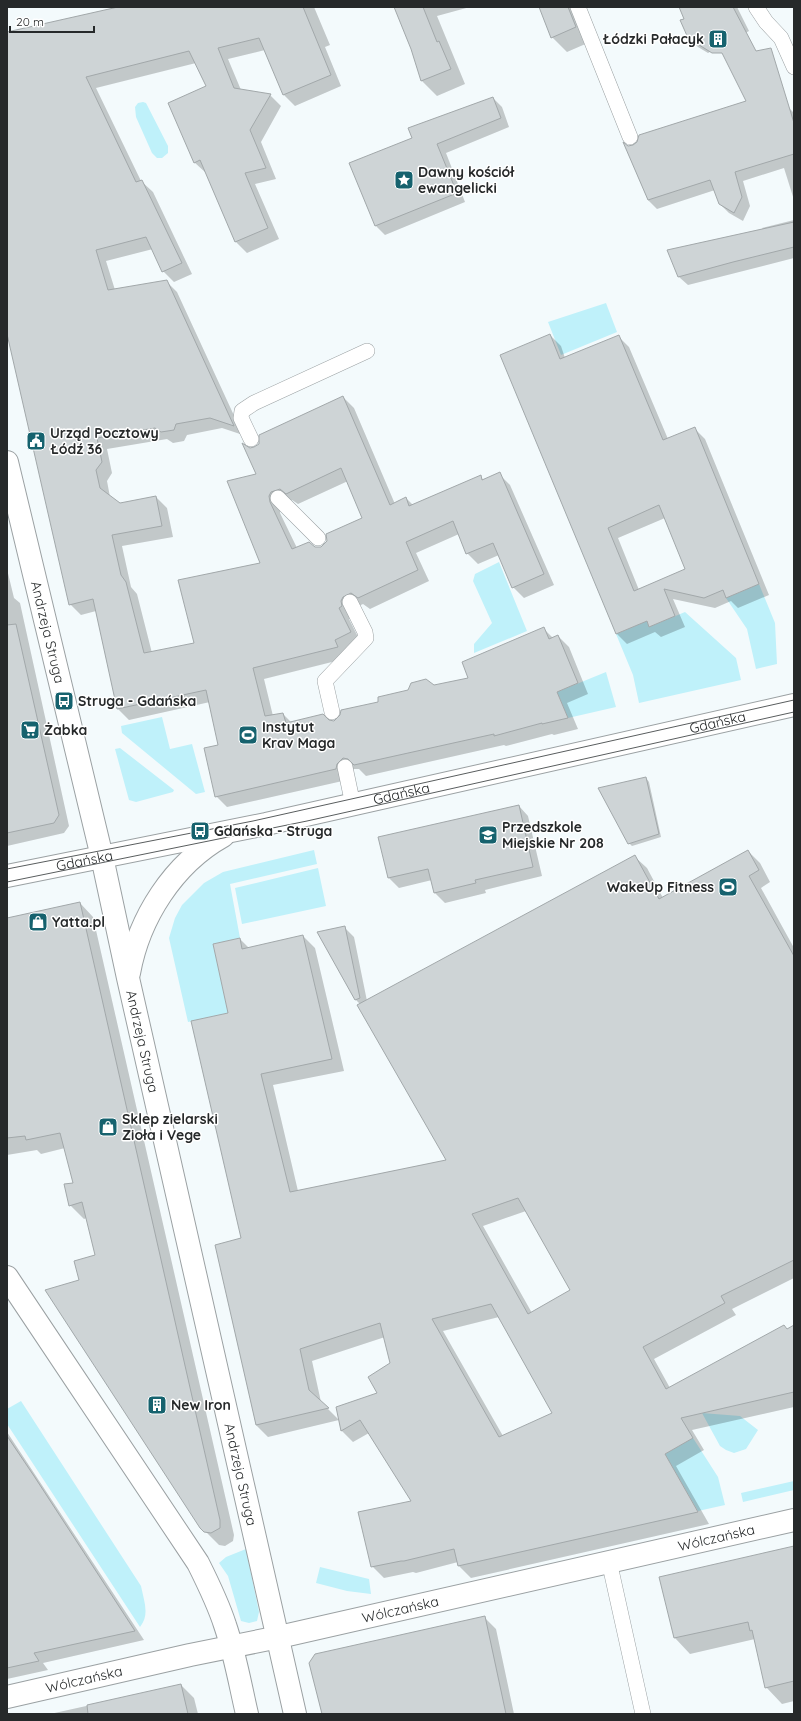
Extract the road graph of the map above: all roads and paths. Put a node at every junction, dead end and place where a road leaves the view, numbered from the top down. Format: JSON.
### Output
{"nodes":[{"id":1,"x":578,"y":7,"type":"edge"},
{"id":2,"x":756,"y":7,"type":"edge"},
{"id":3,"x":794,"y":67,"type":"edge"},
{"id":4,"x":630,"y":137,"type":"dead end"},
{"id":5,"x":367,"y":351,"type":"dead end"},
{"id":6,"x":250,"y":439,"type":"dead end"},
{"id":7,"x":7,"y":462,"type":"edge"},
{"id":8,"x":278,"y":498,"type":"dead end"},
{"id":9,"x":318,"y":538,"type":"dead end"},
{"id":10,"x":350,"y":602,"type":"dead end"},
{"id":11,"x":794,"y":705,"type":"edge"},
{"id":12,"x":332,"y":712,"type":"dead end"},
{"id":13,"x":345,"y":768,"type":"dead end"},
{"id":14,"x":353,"y":805,"type":"junction"},
{"id":15,"x":232,"y":831,"type":"junction"},
{"id":16,"x":102,"y":856,"type":"junction"},
{"id":17,"x":7,"y":876,"type":"edge"},
{"id":18,"x":128,"y":978,"type":"junction"},
{"id":19,"x":7,"y":1277,"type":"edge"},
{"id":20,"x":794,"y":1520,"type":"edge"},
{"id":21,"x":609,"y":1561,"type":"junction"},
{"id":22,"x":279,"y":1637,"type":"junction"},
{"id":23,"x":232,"y":1647,"type":"junction"},
{"id":24,"x":7,"y":1697,"type":"edge"},
{"id":25,"x":247,"y":1714,"type":"edge"},
{"id":26,"x":295,"y":1714,"type":"edge"},
{"id":27,"x":643,"y":1714,"type":"edge"}],
"edges":[{"from":1,"to":4,"type":"lane"},
{"from":2,"to":3,"type":"lane"},
{"from":5,"to":6,"type":"lane"},
{"from":7,"to":16,"type":"street","name":"Andrzeja Struga"},
{"from":8,"to":9,"type":"lane"},
{"from":10,"to":12,"type":"lane"},
{"from":11,"to":14,"type":"street","name":"Gdańska"},
{"from":13,"to":14,"type":"lane"},
{"from":14,"to":15,"type":"street","name":"Gdańska"},
{"from":15,"to":16,"type":"street","name":"Gdańska"},
{"from":15,"to":18,"type":"street"},
{"from":16,"to":17,"type":"street","name":"Gdańska"},
{"from":16,"to":18,"type":"street","name":"Andrzeja Struga"},
{"from":18,"to":22,"type":"street","name":"Andrzeja Struga"},
{"from":19,"to":23,"type":"street"},
{"from":20,"to":21,"type":"street","name":"Wólczańska"},
{"from":21,"to":22,"type":"street","name":"Wólczańska"},
{"from":21,"to":27,"type":"lane"},
{"from":22,"to":23,"type":"street","name":"Wólczańska"},
{"from":22,"to":26,"type":"street","name":"Andrzeja Struga"},
{"from":23,"to":24,"type":"street","name":"Wólczańska"},
{"from":23,"to":25,"type":"street"}]}
